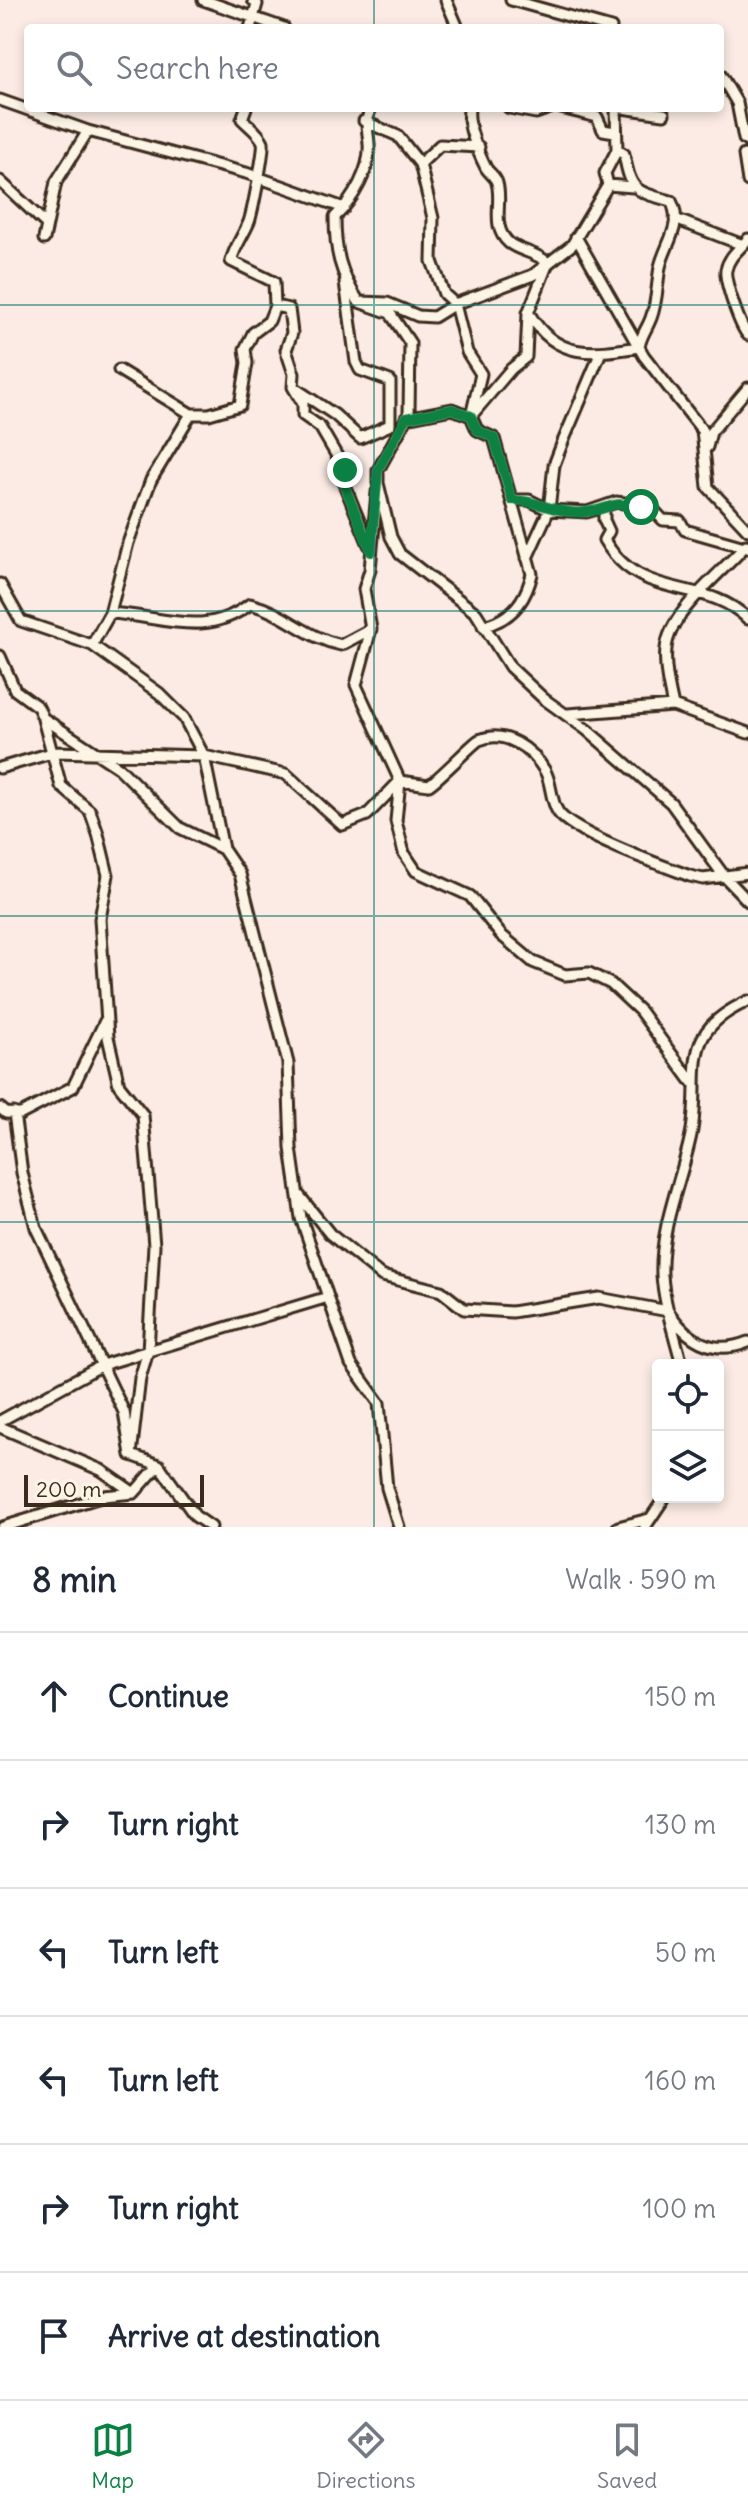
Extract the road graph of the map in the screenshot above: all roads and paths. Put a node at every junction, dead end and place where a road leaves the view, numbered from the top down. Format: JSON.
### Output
{"nodes":[{"id":1,"x":207,"y":0,"type":"edge"},
{"id":2,"x":253,"y":0,"type":"edge"},
{"id":3,"x":446,"y":0,"type":"edge"},
{"id":4,"x":511,"y":0,"type":"edge"},
{"id":5,"x":251,"y":23,"type":"edge"},
{"id":6,"x":456,"y":24,"type":"edge"},
{"id":7,"x":580,"y":24,"type":"edge"},
{"id":8,"x":724,"y":81,"type":"edge"},
{"id":9,"x":0,"y":100,"type":"edge"},
{"id":10,"x":24,"y":108,"type":"edge"},
{"id":11,"x":34,"y":112,"type":"edge"},
{"id":12,"x":245,"y":112,"type":"edge"},
{"id":13,"x":369,"y":112,"type":"edge"},
{"id":14,"x":469,"y":112,"type":"edge"},
{"id":15,"x":577,"y":112,"type":"edge"},
{"id":16,"x":618,"y":112,"type":"edge"},
{"id":17,"x":649,"y":112,"type":"edge"},
{"id":18,"x":664,"y":114,"type":"dead end"},
{"id":19,"x":364,"y":121,"type":"junction"},
{"id":20,"x":88,"y":131,"type":"junction"},
{"id":21,"x":615,"y":132,"type":"junction"},
{"id":22,"x":748,"y":142,"type":"edge"},
{"id":23,"x":479,"y":147,"type":"junction"},
{"id":24,"x":617,"y":150,"type":"junction"},
{"id":25,"x":748,"y":156,"type":"edge"},
{"id":26,"x":420,"y":164,"type":"junction"},
{"id":27,"x":260,"y":177,"type":"junction"},
{"id":28,"x":0,"y":181,"type":"edge"},
{"id":29,"x":748,"y":181,"type":"edge"},
{"id":30,"x":608,"y":185,"type":"junction"},
{"id":31,"x":633,"y":187,"type":"junction"},
{"id":32,"x":344,"y":208,"type":"junction"},
{"id":33,"x":675,"y":219,"type":"junction"},
{"id":34,"x":45,"y":223,"type":"junction"},
{"id":35,"x":576,"y":237,"type":"junction"},
{"id":36,"x":44,"y":239,"type":"dead end"},
{"id":37,"x":745,"y":242,"type":"edge"},
{"id":38,"x":548,"y":263,"type":"junction"},
{"id":39,"x":345,"y":280,"type":"junction"},
{"id":40,"x":359,"y":302,"type":"junction"},
{"id":41,"x":455,"y":304,"type":"junction"},
{"id":42,"x":275,"y":306,"type":"junction"},
{"id":43,"x":528,"y":313,"type":"junction"},
{"id":44,"x":748,"y":335,"type":"edge"},
{"id":45,"x":639,"y":347,"type":"junction"},
{"id":46,"x":601,"y":352,"type":"junction"},
{"id":47,"x":119,"y":370,"type":"dead end"},
{"id":48,"x":293,"y":387,"type":"junction"},
{"id":49,"x":748,"y":388,"type":"edge"},
{"id":50,"x":191,"y":414,"type":"junction"},
{"id":51,"x":471,"y":416,"type":"junction"},
{"id":52,"x":406,"y":418,"type":"junction"},
{"id":53,"x":706,"y":450,"type":"junction"},
{"id":54,"x":378,"y":483,"type":"junction"},
{"id":55,"x":512,"y":500,"type":"junction"},
{"id":56,"x":604,"y":507,"type":"junction"},
{"id":57,"x":549,"y":510,"type":"junction"},
{"id":58,"x":748,"y":530,"type":"edge"},
{"id":59,"x":747,"y":546,"type":"edge"},
{"id":60,"x":371,"y":552,"type":"junction"},
{"id":61,"x":527,"y":558,"type":"junction"},
{"id":62,"x":0,"y":584,"type":"edge"},
{"id":63,"x":700,"y":595,"type":"junction"},
{"id":64,"x":110,"y":613,"type":"junction"},
{"id":65,"x":748,"y":619,"type":"edge"},
{"id":66,"x":483,"y":626,"type":"junction"},
{"id":67,"x":371,"y":629,"type":"junction"},
{"id":68,"x":92,"y":645,"type":"junction"},
{"id":69,"x":0,"y":656,"type":"edge"},
{"id":70,"x":673,"y":706,"type":"junction"},
{"id":71,"x":568,"y":714,"type":"junction"},
{"id":72,"x":43,"y":718,"type":"junction"},
{"id":73,"x":748,"y":733,"type":"edge"},
{"id":74,"x":92,"y":751,"type":"junction"},
{"id":75,"x":55,"y":752,"type":"junction"},
{"id":76,"x":204,"y":756,"type":"junction"},
{"id":77,"x":0,"y":768,"type":"edge"},
{"id":78,"x":400,"y":781,"type":"junction"},
{"id":79,"x":223,"y":849,"type":"junction"},
{"id":80,"x":748,"y":873,"type":"edge"},
{"id":81,"x":724,"y":876,"type":"junction"},
{"id":82,"x":748,"y":901,"type":"edge"},
{"id":83,"x":748,"y":1001,"type":"edge"},
{"id":84,"x":106,"y":1018,"type":"junction"},
{"id":85,"x":692,"y":1082,"type":"junction"},
{"id":86,"x":0,"y":1108,"type":"edge"},
{"id":87,"x":14,"y":1113,"type":"junction"},
{"id":88,"x":298,"y":1194,"type":"junction"},
{"id":89,"x":328,"y":1297,"type":"junction"},
{"id":90,"x":668,"y":1311,"type":"junction"},
{"id":91,"x":748,"y":1342,"type":"edge"},
{"id":92,"x":148,"y":1351,"type":"junction"},
{"id":93,"x":680,"y":1359,"type":"edge"},
{"id":94,"x":102,"y":1365,"type":"junction"},
{"id":95,"x":0,"y":1424,"type":"edge"},
{"id":96,"x":131,"y":1455,"type":"junction"},
{"id":97,"x":159,"y":1465,"type":"junction"},
{"id":98,"x":134,"y":1493,"type":"junction"},
{"id":99,"x":661,"y":1503,"type":"edge"},
{"id":100,"x":647,"y":1523,"type":"edge"},
{"id":101,"x":3,"y":1527,"type":"edge"},
{"id":102,"x":211,"y":1527,"type":"edge"},
{"id":103,"x":399,"y":1527,"type":"edge"},
{"id":104,"x":618,"y":1527,"type":"edge"}],
"edges":[{"from":1,"to":5,"type":"street"},
{"from":2,"to":5,"type":"street"},
{"from":3,"to":6,"type":"street"},
{"from":4,"to":7,"type":"street"},
{"from":8,"to":22,"type":"street"},
{"from":9,"to":10,"type":"street"},
{"from":11,"to":20,"type":"street"},
{"from":12,"to":27,"type":"street"},
{"from":13,"to":19,"type":"street"},
{"from":14,"to":23,"type":"street"},
{"from":15,"to":21,"type":"street"},
{"from":16,"to":21,"type":"street"},
{"from":17,"to":18,"type":"street"},
{"from":19,"to":26,"type":"street"},
{"from":19,"to":32,"type":"street"},
{"from":20,"to":27,"type":"street"},
{"from":20,"to":34,"type":"street"},
{"from":21,"to":24,"type":"street"},
{"from":23,"to":26,"type":"street"},
{"from":23,"to":38,"type":"street"},
{"from":24,"to":30,"type":"street"},
{"from":24,"to":31,"type":"street"},
{"from":25,"to":29,"type":"street"},
{"from":26,"to":41,"type":"street"},
{"from":27,"to":32,"type":"street"},
{"from":27,"to":42,"type":"street"},
{"from":28,"to":34,"type":"street"},
{"from":30,"to":31,"type":"street"},
{"from":30,"to":35,"type":"street"},
{"from":31,"to":33,"type":"street"},
{"from":32,"to":39,"type":"street"},
{"from":33,"to":37,"type":"street"},
{"from":33,"to":45,"type":"street"},
{"from":34,"to":36,"type":"street"},
{"from":35,"to":38,"type":"street"},
{"from":35,"to":45,"type":"street"},
{"from":37,"to":44,"type":"street"},
{"from":38,"to":41,"type":"street"},
{"from":38,"to":43,"type":"street"},
{"from":39,"to":40,"type":"street"},
{"from":39,"to":48,"type":"street"},
{"from":40,"to":41,"type":"street"},
{"from":40,"to":52,"type":"street"},
{"from":41,"to":51,"type":"street"},
{"from":42,"to":48,"type":"street"},
{"from":42,"to":50,"type":"street"},
{"from":43,"to":46,"type":"street"},
{"from":43,"to":51,"type":"street"},
{"from":45,"to":46,"type":"street"},
{"from":45,"to":53,"type":"street"},
{"from":46,"to":57,"type":"street"},
{"from":47,"to":50,"type":"street"},
{"from":48,"to":60,"type":"street"},
{"from":49,"to":53,"type":"street"},
{"from":50,"to":64,"type":"street"},
{"from":51,"to":52,"type":"street"},
{"from":51,"to":55,"type":"street"},
{"from":52,"to":54,"type":"street"},
{"from":53,"to":58,"type":"street"},
{"from":54,"to":60,"type":"street"},
{"from":54,"to":66,"type":"street"},
{"from":55,"to":57,"type":"street"},
{"from":55,"to":61,"type":"street"},
{"from":56,"to":57,"type":"street"},
{"from":56,"to":59,"type":"street"},
{"from":56,"to":63,"type":"street"},
{"from":57,"to":61,"type":"street"},
{"from":59,"to":63,"type":"street"},
{"from":60,"to":67,"type":"street"},
{"from":61,"to":66,"type":"street"},
{"from":62,"to":68,"type":"street"},
{"from":63,"to":65,"type":"street"},
{"from":63,"to":70,"type":"street"},
{"from":64,"to":67,"type":"street"},
{"from":64,"to":68,"type":"street"},
{"from":66,"to":71,"type":"street"},
{"from":67,"to":78,"type":"street"},
{"from":68,"to":76,"type":"street"},
{"from":69,"to":72,"type":"street"},
{"from":70,"to":71,"type":"street"},
{"from":70,"to":73,"type":"street"},
{"from":71,"to":81,"type":"street"},
{"from":72,"to":74,"type":"street"},
{"from":72,"to":75,"type":"street"},
{"from":74,"to":75,"type":"street"},
{"from":74,"to":76,"type":"street"},
{"from":74,"to":79,"type":"street"},
{"from":75,"to":77,"type":"street"},
{"from":75,"to":84,"type":"street"},
{"from":76,"to":78,"type":"street"},
{"from":76,"to":79,"type":"street"},
{"from":78,"to":81,"type":"street"},
{"from":78,"to":85,"type":"street"},
{"from":79,"to":88,"type":"street"},
{"from":80,"to":81,"type":"street"},
{"from":81,"to":82,"type":"street"},
{"from":83,"to":85,"type":"street"},
{"from":84,"to":87,"type":"street"},
{"from":84,"to":92,"type":"street"},
{"from":85,"to":90,"type":"street"},
{"from":86,"to":87,"type":"street"},
{"from":87,"to":94,"type":"street"},
{"from":88,"to":89,"type":"street"},
{"from":88,"to":90,"type":"street"},
{"from":89,"to":92,"type":"street"},
{"from":89,"to":103,"type":"street"},
{"from":90,"to":91,"type":"street"},
{"from":90,"to":93,"type":"street"},
{"from":92,"to":94,"type":"street"},
{"from":92,"to":96,"type":"street"},
{"from":94,"to":95,"type":"street"},
{"from":94,"to":96,"type":"street"},
{"from":95,"to":98,"type":"street"},
{"from":96,"to":97,"type":"street"},
{"from":97,"to":98,"type":"street"},
{"from":97,"to":102,"type":"street"},
{"from":98,"to":101,"type":"street"},
{"from":99,"to":100,"type":"street"},
{"from":100,"to":104,"type":"street"}]}
